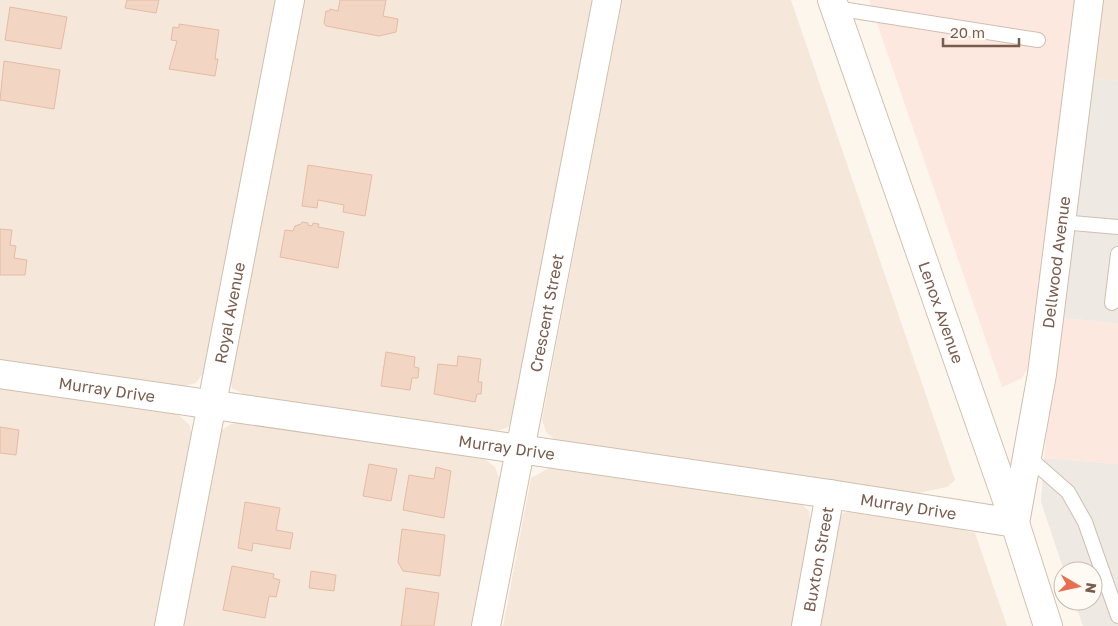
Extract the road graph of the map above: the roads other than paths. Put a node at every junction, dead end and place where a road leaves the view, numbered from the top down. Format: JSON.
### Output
{"nodes":[{"id":1,"x":290,"y":0,"type":"edge"},
{"id":2,"x":607,"y":0,"type":"edge"},
{"id":3,"x":1089,"y":0,"type":"edge"},
{"id":4,"x":833,"y":4,"type":"edge"},
{"id":5,"x":1038,"y":40,"type":"dead end"},
{"id":6,"x":1061,"y":222,"type":"junction"},
{"id":7,"x":1118,"y":226,"type":"edge"},
{"id":8,"x":1118,"y":254,"type":"edge"},
{"id":9,"x":1112,"y":303,"type":"dead end"},
{"id":10,"x":0,"y":374,"type":"edge"},
{"id":11,"x":211,"y":404,"type":"junction"},
{"id":12,"x":520,"y":450,"type":"junction"},
{"id":13,"x":1027,"y":456,"type":"junction"},
{"id":14,"x":830,"y":494,"type":"junction"},
{"id":15,"x":1015,"y":523,"type":"junction"},
{"id":16,"x":1118,"y":616,"type":"edge"},
{"id":17,"x":169,"y":626,"type":"edge"},
{"id":18,"x":486,"y":626,"type":"edge"},
{"id":19,"x":806,"y":626,"type":"edge"},
{"id":20,"x":1048,"y":626,"type":"edge"}],
"edges":[{"from":1,"to":11,"type":"street","name":"Royal Avenue"},
{"from":2,"to":12,"type":"street","name":"Crescent Street"},
{"from":3,"to":6,"type":"street","name":"Dellwood Avenue"},
{"from":4,"to":5,"type":"lane"},
{"from":4,"to":15,"type":"street","name":"Lenox Avenue"},
{"from":6,"to":7,"type":"lane"},
{"from":6,"to":13,"type":"street","name":"Dellwood Avenue"},
{"from":8,"to":9,"type":"lane"},
{"from":10,"to":11,"type":"street","name":"Murray Drive"},
{"from":11,"to":12,"type":"street","name":"Murray Drive"},
{"from":11,"to":17,"type":"street","name":"Royal Avenue"},
{"from":12,"to":14,"type":"street","name":"Murray Drive"},
{"from":12,"to":18,"type":"street","name":"Crescent Street"},
{"from":13,"to":15,"type":"street","name":"Dellwood Avenue"},
{"from":13,"to":16,"type":"lane"},
{"from":14,"to":15,"type":"street","name":"Murray Drive"},
{"from":14,"to":19,"type":"street","name":"Buxton Street"},
{"from":15,"to":20,"type":"street","name":"Lenox Avenue"}]}
